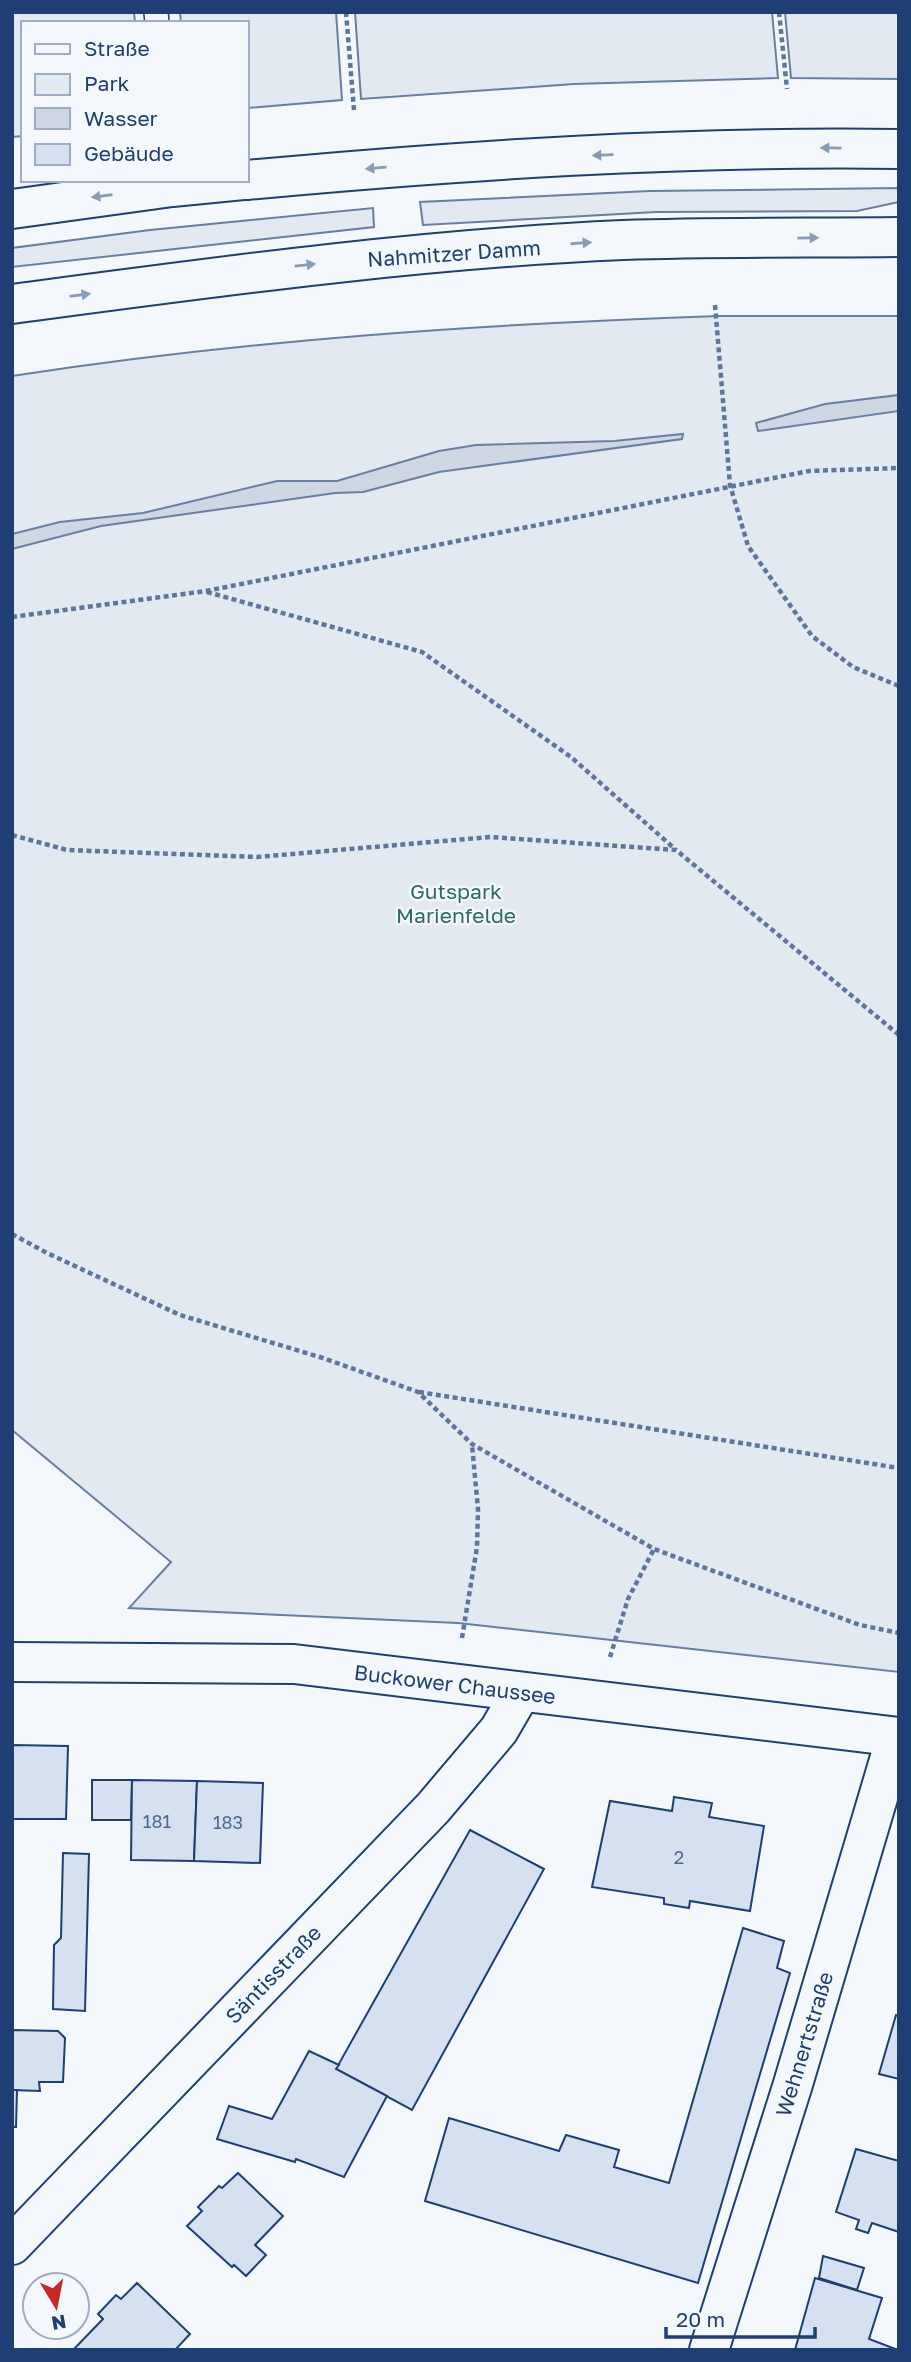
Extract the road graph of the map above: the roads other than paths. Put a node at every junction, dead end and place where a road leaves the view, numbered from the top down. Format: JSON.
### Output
{"nodes":[{"id":1,"x":899,"y":149,"type":"edge"},
{"id":2,"x":248,"y":180,"type":"edge"},
{"id":3,"x":196,"y":182,"type":"edge"},
{"id":4,"x":172,"y":183,"type":"edge"},
{"id":5,"x":12,"y":209,"type":"edge"},
{"id":6,"x":899,"y":237,"type":"edge"},
{"id":7,"x":12,"y":304,"type":"edge"},
{"id":8,"x":12,"y":1662,"type":"edge"},
{"id":9,"x":521,"y":1692,"type":"junction"},
{"id":10,"x":897,"y":1737,"type":"edge"},
{"id":11,"x":12,"y":2245,"type":"edge"},
{"id":12,"x":709,"y":2350,"type":"edge"}],
"edges":[{"from":1,"to":2,"type":"street","one_way":true},
{"from":3,"to":4,"type":"street"},
{"from":4,"to":5,"type":"street","one_way":true},
{"from":7,"to":6,"type":"street","name":"Nahmitzer Damm","one_way":true},
{"from":8,"to":9,"type":"street","name":"Buckower Chaussee"},
{"from":9,"to":10,"type":"street","name":"Buckower Chaussee"},
{"from":9,"to":11,"type":"street","name":"Säntisstraße"},
{"from":10,"to":12,"type":"street","name":"Wehnertstraße"}]}
